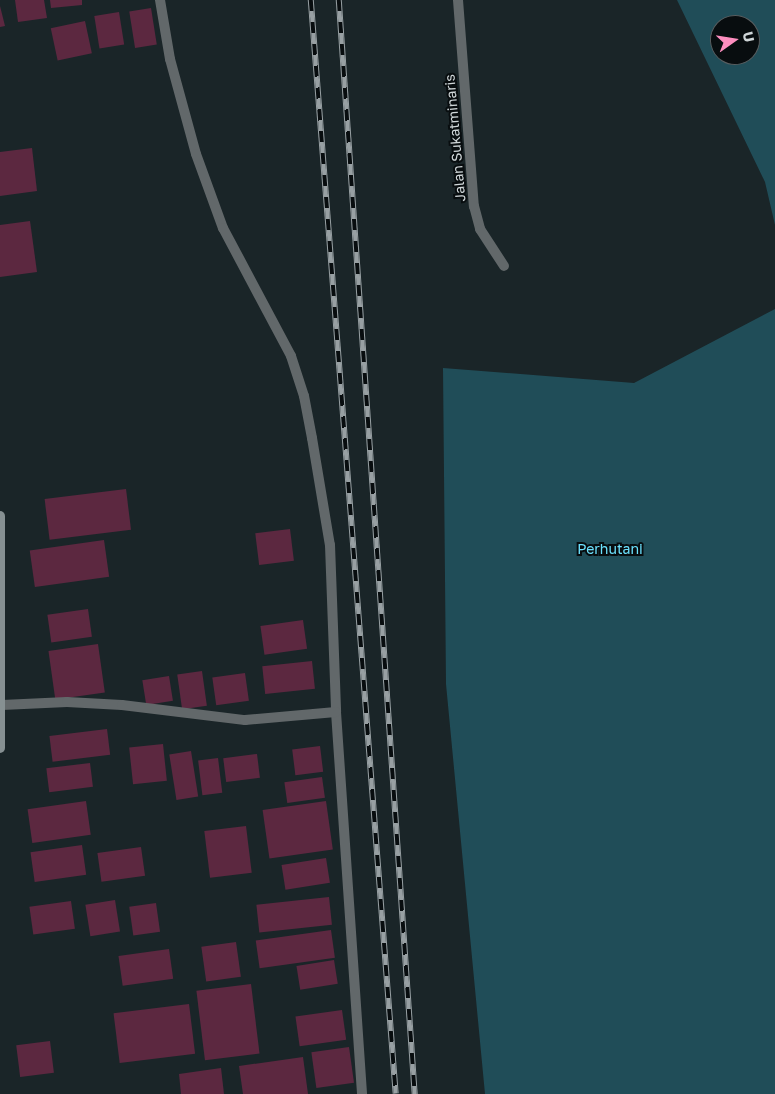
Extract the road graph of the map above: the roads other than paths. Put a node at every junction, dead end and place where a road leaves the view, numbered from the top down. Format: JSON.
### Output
{"nodes":[{"id":1,"x":160,"y":0,"type":"edge"},
{"id":2,"x":458,"y":0,"type":"edge"},
{"id":3,"x":504,"y":266,"type":"dead end"},
{"id":4,"x":0,"y":516,"type":"edge"},
{"id":5,"x":1,"y":578,"type":"edge"},
{"id":6,"x":2,"y":705,"type":"junction"},
{"id":7,"x":336,"y":712,"type":"junction"},
{"id":8,"x":0,"y":748,"type":"edge"},
{"id":9,"x":362,"y":1094,"type":"edge"}],
"edges":[{"from":1,"to":7,"type":"street"},
{"from":2,"to":3,"type":"street","name":"Jalan Sukatminaris"},
{"from":4,"to":5,"type":"main road"},
{"from":5,"to":6,"type":"main road"},
{"from":6,"to":7,"type":"street"},
{"from":6,"to":8,"type":"main road"},
{"from":7,"to":9,"type":"street"}]}
